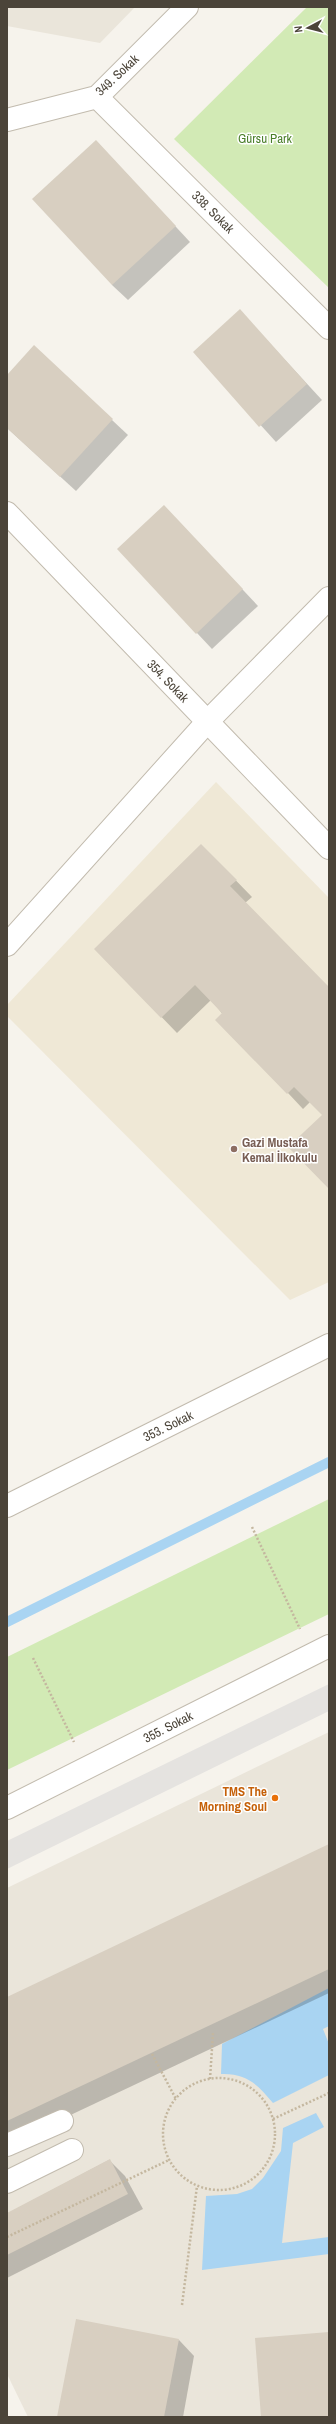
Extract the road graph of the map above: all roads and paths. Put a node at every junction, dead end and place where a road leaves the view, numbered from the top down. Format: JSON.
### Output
{"nodes":[{"id":1,"x":187,"y":7,"type":"edge"},
{"id":2,"x":97,"y":97,"type":"junction"},
{"id":3,"x":7,"y":120,"type":"edge"},
{"id":4,"x":329,"y":328,"type":"edge"},
{"id":5,"x":7,"y":513,"type":"edge"},
{"id":6,"x":329,"y":598,"type":"edge"},
{"id":7,"x":207,"y":722,"type":"junction"},
{"id":8,"x":329,"y":848,"type":"edge"},
{"id":9,"x":7,"y":945,"type":"edge"},
{"id":10,"x":329,"y":1346,"type":"edge"},
{"id":11,"x":7,"y":1506,"type":"edge"},
{"id":12,"x":252,"y":1527,"type":"dead end"},
{"id":13,"x":321,"y":1650,"type":"edge"},
{"id":14,"x":33,"y":1658,"type":"dead end"},
{"id":15,"x":86,"y":1768,"type":"junction"},
{"id":16,"x":7,"y":1808,"type":"edge"},
{"id":17,"x":213,"y":2033,"type":"dead end"},
{"id":18,"x":152,"y":2054,"type":"dead end"},
{"id":19,"x":210,"y":2079,"type":"junction"},
{"id":20,"x":329,"y":2094,"type":"edge"},
{"id":21,"x":176,"y":2098,"type":"junction"},
{"id":22,"x":273,"y":2119,"type":"junction"},
{"id":23,"x":62,"y":2121,"type":"dead end"},
{"id":24,"x":7,"y":2145,"type":"edge"},
{"id":25,"x":72,"y":2150,"type":"dead end"},
{"id":26,"x":169,"y":2160,"type":"junction"},
{"id":27,"x":7,"y":2182,"type":"edge"},
{"id":28,"x":197,"y":2186,"type":"junction"},
{"id":29,"x":7,"y":2236,"type":"edge"},
{"id":30,"x":182,"y":2305,"type":"dead end"}],
"edges":[{"from":1,"to":2,"type":"street","name":"349. Sokak"},
{"from":2,"to":3,"type":"street","name":"349. Sokak"},
{"from":2,"to":4,"type":"street","name":"338. Sokak"},
{"from":5,"to":7,"type":"street","name":"354. Sokak"},
{"from":6,"to":7,"type":"street"},
{"from":7,"to":8,"type":"street","name":"354. Sokak"},
{"from":7,"to":9,"type":"street"},
{"from":10,"to":11,"type":"street","name":"353. Sokak"},
{"from":12,"to":13,"type":"path"},
{"from":13,"to":15,"type":"street","name":"355. Sokak"},
{"from":14,"to":15,"type":"path"},
{"from":15,"to":16,"type":"street","name":"355. Sokak"},
{"from":17,"to":19,"type":"path"},
{"from":18,"to":21,"type":"path"},
{"from":19,"to":21,"type":"path"},
{"from":19,"to":22,"type":"path"},
{"from":20,"to":22,"type":"path"},
{"from":21,"to":26,"type":"path"},
{"from":22,"to":28,"type":"path"},
{"from":23,"to":24,"type":"street"},
{"from":25,"to":27,"type":"street"},
{"from":26,"to":28,"type":"path"},
{"from":26,"to":29,"type":"path"},
{"from":28,"to":30,"type":"path"}]}
